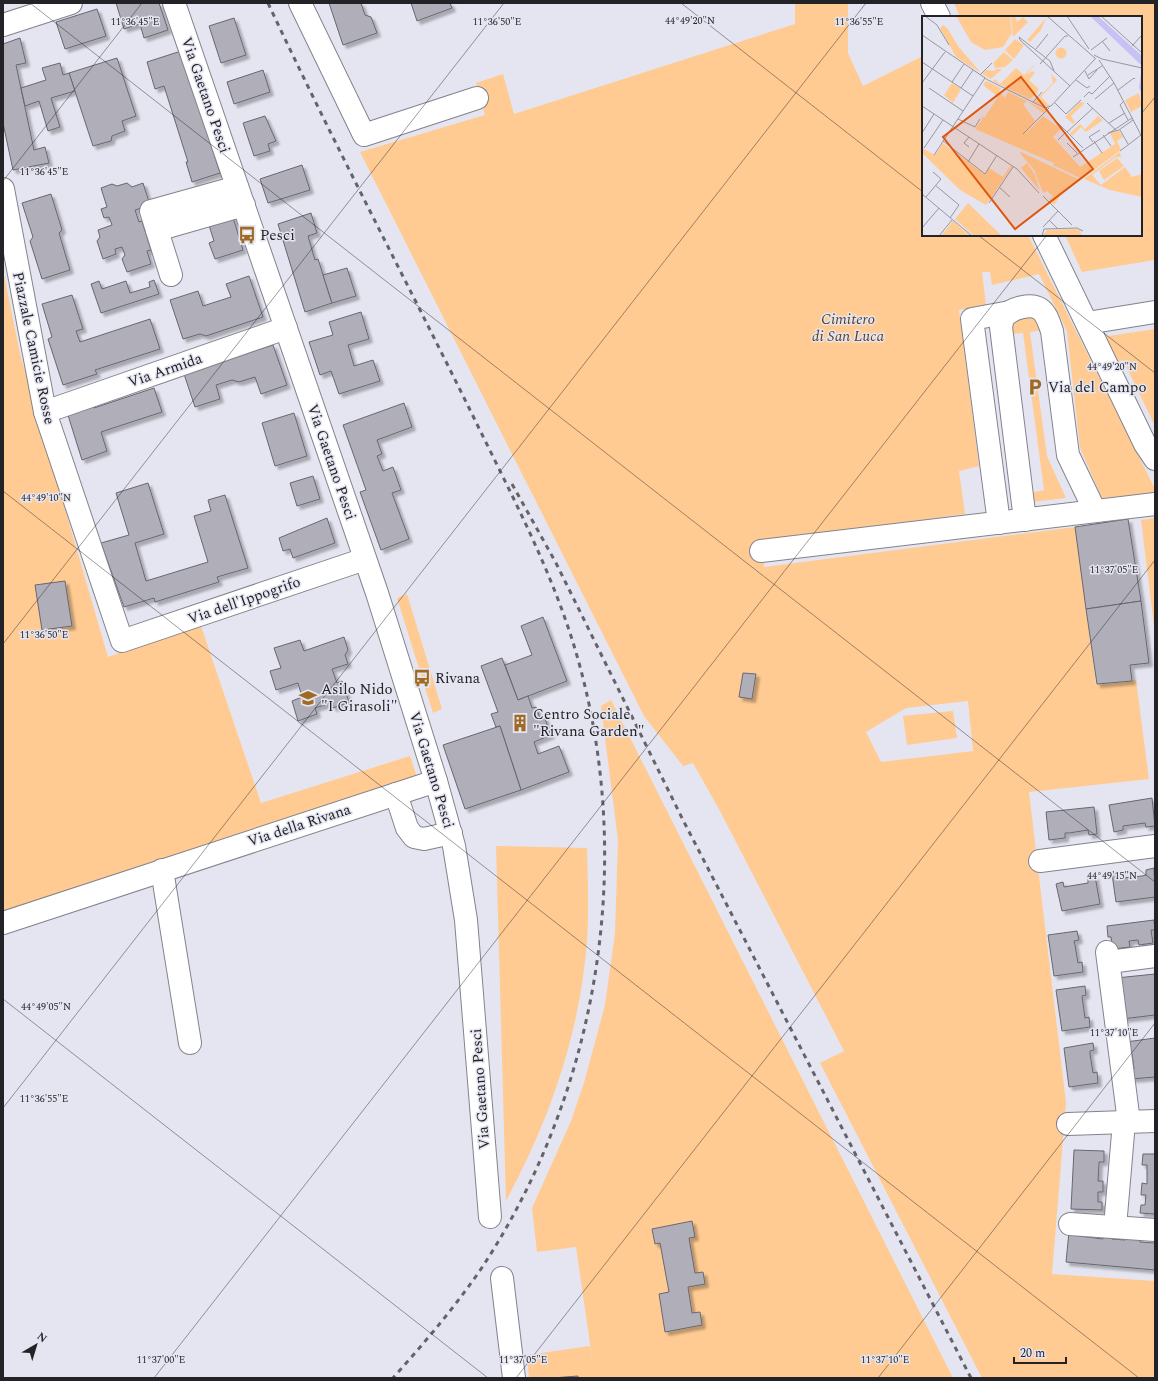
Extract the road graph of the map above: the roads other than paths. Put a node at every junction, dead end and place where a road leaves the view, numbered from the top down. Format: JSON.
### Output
{"nodes":[{"id":1,"x":71,"y":3,"type":"edge"},
{"id":2,"x":174,"y":3,"type":"edge"},
{"id":3,"x":300,"y":3,"type":"edge"},
{"id":4,"x":932,"y":3,"type":"edge"},
{"id":5,"x":938,"y":16,"type":"edge"},
{"id":6,"x":3,"y":25,"type":"edge"},
{"id":7,"x":477,"y":98,"type":"dead end"},
{"id":8,"x":3,"y":189,"type":"edge"},
{"id":9,"x":240,"y":196,"type":"junction"},
{"id":10,"x":1044,"y":236,"type":"edge"},
{"id":11,"x":171,"y":275,"type":"dead end"},
{"id":12,"x":1010,"y":312,"type":"junction"},
{"id":13,"x":1155,"y":312,"type":"edge"},
{"id":14,"x":1087,"y":323,"type":"junction"},
{"id":15,"x":286,"y":328,"type":"junction"},
{"id":16,"x":45,"y":412,"type":"junction"},
{"id":17,"x":1155,"y":459,"type":"edge"},
{"id":18,"x":1155,"y":504,"type":"edge"},
{"id":19,"x":1095,"y":511,"type":"junction"},
{"id":20,"x":1025,"y":520,"type":"junction"},
{"id":21,"x":999,"y":523,"type":"junction"},
{"id":22,"x":761,"y":551,"type":"dead end"},
{"id":23,"x":365,"y":559,"type":"junction"},
{"id":24,"x":122,"y":641,"type":"joint"},
{"id":25,"x":436,"y":781,"type":"junction"},
{"id":26,"x":396,"y":794,"type":"junction"},
{"id":27,"x":451,"y":833,"type":"junction"},
{"id":28,"x":1155,"y":846,"type":"edge"},
{"id":29,"x":1040,"y":860,"type":"dead end"},
{"id":30,"x":162,"y":870,"type":"junction"},
{"id":31,"x":3,"y":923,"type":"edge"},
{"id":32,"x":1155,"y":956,"type":"edge"},
{"id":33,"x":190,"y":1043,"type":"dead end"},
{"id":34,"x":1155,"y":1121,"type":"edge"},
{"id":35,"x":1126,"y":1122,"type":"junction"},
{"id":36,"x":1068,"y":1124,"type":"dead end"},
{"id":37,"x":490,"y":1217,"type":"dead end"},
{"id":38,"x":1070,"y":1224,"type":"dead end"},
{"id":39,"x":1116,"y":1227,"type":"junction"},
{"id":40,"x":1155,"y":1230,"type":"edge"},
{"id":41,"x":502,"y":1278,"type":"dead end"},
{"id":42,"x":514,"y":1378,"type":"edge"}],
"edges":[{"from":1,"to":6,"type":"street"},
{"from":2,"to":9,"type":"street","name":"Via Gaetano Pesci"},
{"from":3,"to":7,"type":"street"},
{"from":4,"to":5,"type":"street"},
{"from":8,"to":16,"type":"street","name":"Piazzale Camicie Rosse"},
{"from":9,"to":11,"type":"street"},
{"from":9,"to":15,"type":"street","name":"Via Gaetano Pesci"},
{"from":10,"to":14,"type":"street"},
{"from":12,"to":19,"type":"street"},
{"from":12,"to":20,"type":"street"},
{"from":12,"to":21,"type":"street"},
{"from":13,"to":14,"type":"street"},
{"from":14,"to":17,"type":"street"},
{"from":15,"to":16,"type":"street","name":"Via Armida"},
{"from":15,"to":23,"type":"street","name":"Via Gaetano Pesci"},
{"from":16,"to":24,"type":"street","name":"Piazzale Camicie Rosse"},
{"from":18,"to":19,"type":"street"},
{"from":19,"to":20,"type":"street"},
{"from":20,"to":21,"type":"street"},
{"from":21,"to":22,"type":"street"},
{"from":23,"to":24,"type":"street","name":"Via dell'Ippogrifo"},
{"from":23,"to":25,"type":"street","name":"Via Gaetano Pesci"},
{"from":25,"to":26,"type":"street","name":"Via della Rivana"},
{"from":25,"to":27,"type":"street","name":"Via Gaetano Pesci"},
{"from":26,"to":27,"type":"street"},
{"from":26,"to":30,"type":"street","name":"Via della Rivana"},
{"from":27,"to":37,"type":"street","name":"Via Gaetano Pesci"},
{"from":28,"to":29,"type":"street"},
{"from":30,"to":31,"type":"street","name":"Via della Rivana"},
{"from":30,"to":33,"type":"street"},
{"from":32,"to":35,"type":"street"},
{"from":34,"to":35,"type":"street"},
{"from":35,"to":36,"type":"street"},
{"from":35,"to":39,"type":"street"},
{"from":38,"to":39,"type":"street"},
{"from":39,"to":40,"type":"street"},
{"from":41,"to":42,"type":"street"}]}
